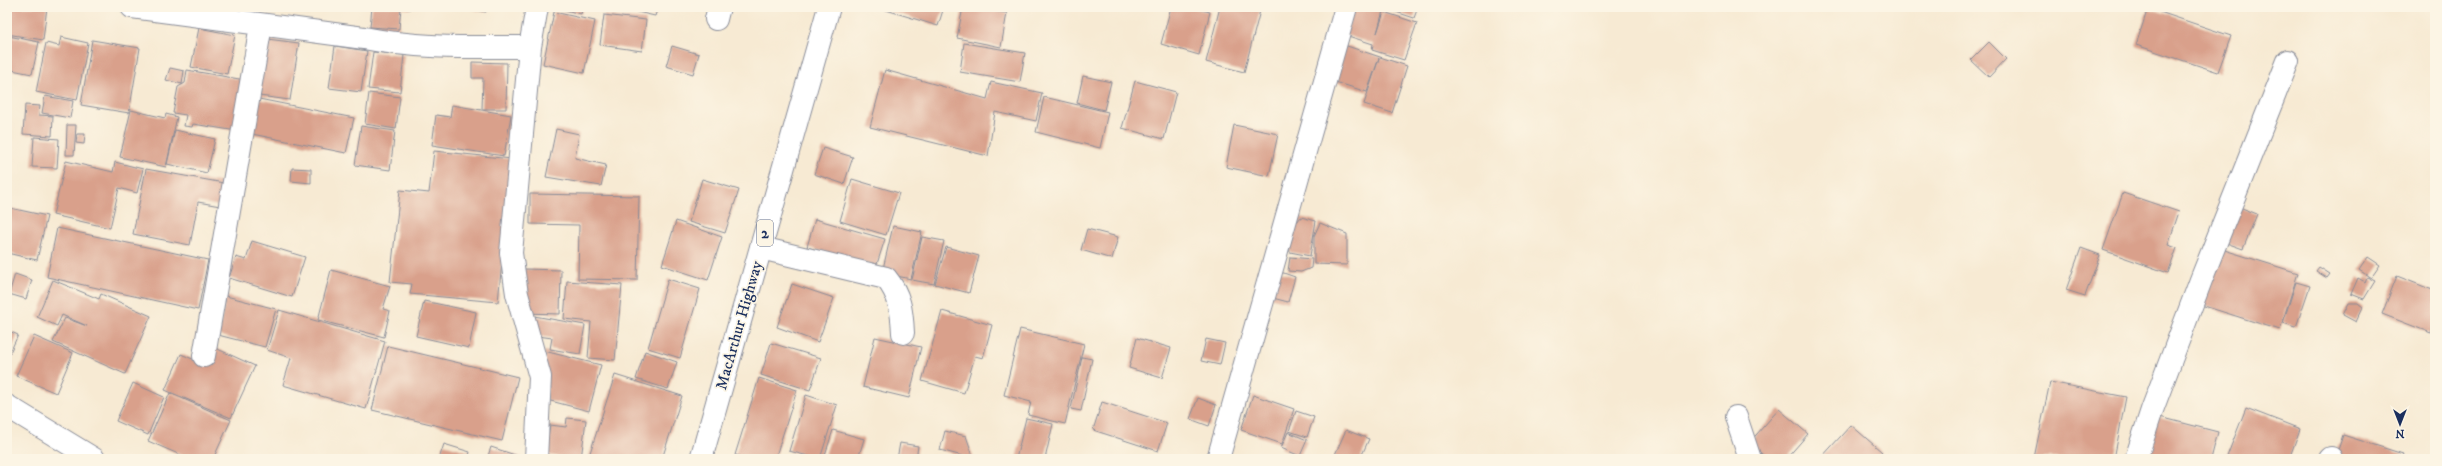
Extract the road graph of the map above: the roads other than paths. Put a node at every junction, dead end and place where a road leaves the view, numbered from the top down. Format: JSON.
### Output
{"nodes":[{"id":1,"x":132,"y":7,"type":"edge"},
{"id":2,"x":537,"y":7,"type":"edge"},
{"id":3,"x":829,"y":7,"type":"edge"},
{"id":4,"x":1346,"y":7,"type":"edge"},
{"id":5,"x":261,"y":25,"type":"junction"},
{"id":6,"x":530,"y":47,"type":"junction"},
{"id":7,"x":2288,"y":61,"type":"dead end"},
{"id":8,"x":761,"y":248,"type":"junction"},
{"id":9,"x":904,"y":333,"type":"dead end"},
{"id":10,"x":204,"y":356,"type":"dead end"},
{"id":11,"x":7,"y":406,"type":"edge"},
{"id":12,"x":1736,"y":417,"type":"dead end"},
{"id":13,"x":94,"y":459,"type":"edge"},
{"id":14,"x":536,"y":459,"type":"edge"},
{"id":15,"x":701,"y":459,"type":"edge"},
{"id":16,"x":1218,"y":459,"type":"edge"},
{"id":17,"x":1750,"y":459,"type":"edge"},
{"id":18,"x":2136,"y":459,"type":"edge"}],
"edges":[{"from":1,"to":5,"type":"main road"},
{"from":2,"to":6,"type":"main road"},
{"from":3,"to":8,"type":"main road","name":"MacArthur Highway","number":"2"},
{"from":4,"to":16,"type":"main road"},
{"from":5,"to":6,"type":"main road"},
{"from":5,"to":10,"type":"main road"},
{"from":6,"to":14,"type":"main road"},
{"from":7,"to":18,"type":"main road"},
{"from":8,"to":9,"type":"main road"},
{"from":8,"to":15,"type":"main road","name":"MacArthur Highway","number":"2"},
{"from":11,"to":13,"type":"main road"},
{"from":12,"to":17,"type":"main road"}]}
